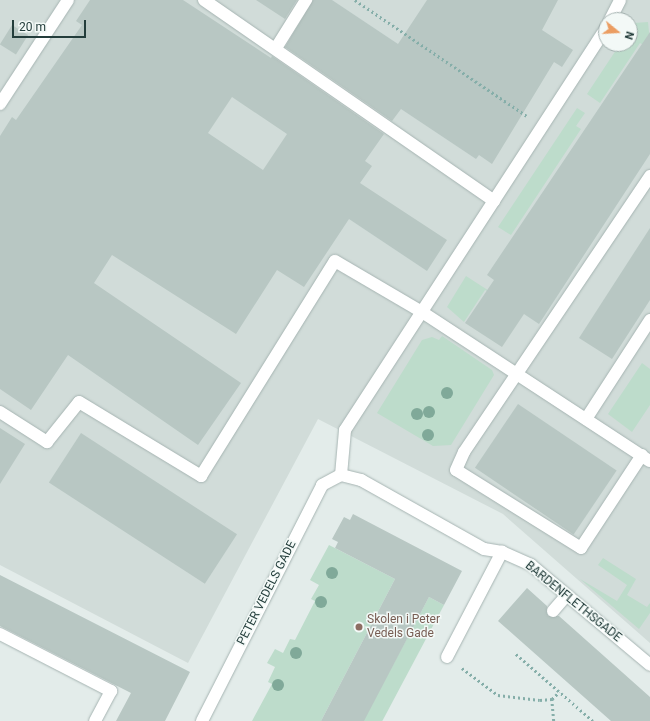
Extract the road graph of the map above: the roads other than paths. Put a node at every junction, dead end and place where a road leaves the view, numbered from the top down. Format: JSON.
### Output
{"nodes":[{"id":1,"x":68,"y":0,"type":"edge"},
{"id":2,"x":204,"y":0,"type":"edge"},
{"id":3,"x":306,"y":0,"type":"edge"},
{"id":4,"x":620,"y":0,"type":"edge"},
{"id":5,"x":614,"y":12,"type":"edge"},
{"id":6,"x":598,"y":40,"type":"edge"},
{"id":7,"x":276,"y":48,"type":"junction"},
{"id":8,"x":0,"y":104,"type":"edge"},
{"id":9,"x":650,"y":176,"type":"edge"},
{"id":10,"x":494,"y":201,"type":"junction"},
{"id":11,"x":422,"y":312,"type":"junction"},
{"id":12,"x":650,"y":320,"type":"edge"},
{"id":13,"x":517,"y":373,"type":"junction"},
{"id":14,"x":0,"y":412,"type":"edge"},
{"id":15,"x":586,"y":419,"type":"junction"},
{"id":16,"x":646,"y":458,"type":"edge"},
{"id":17,"x":341,"y":475,"type":"junction"},
{"id":18,"x":502,"y":552,"type":"junction"},
{"id":19,"x":567,"y":595,"type":"junction"},
{"id":20,"x":553,"y":611,"type":"dead end"},
{"id":21,"x":0,"y":634,"type":"edge"},
{"id":22,"x":447,"y":657,"type":"road end"},
{"id":23,"x":650,"y":666,"type":"edge"},
{"id":24,"x":95,"y":721,"type":"edge"},
{"id":25,"x":202,"y":721,"type":"edge"}],
"edges":[{"from":1,"to":8,"type":"street"},
{"from":2,"to":7,"type":"street"},
{"from":3,"to":7,"type":"street"},
{"from":4,"to":5,"type":"street"},
{"from":6,"to":10,"type":"street"},
{"from":7,"to":10,"type":"street"},
{"from":9,"to":13,"type":"street"},
{"from":10,"to":11,"type":"street"},
{"from":11,"to":13,"type":"street"},
{"from":11,"to":14,"type":"street"},
{"from":11,"to":17,"type":"street"},
{"from":12,"to":15,"type":"street"},
{"from":13,"to":15,"type":"street"},
{"from":13,"to":16,"type":"street"},
{"from":15,"to":16,"type":"street"},
{"from":17,"to":18,"type":"street","name":"BARDENFLETHSGADE"},
{"from":17,"to":25,"type":"street","name":"PETER VEDELS GADE"},
{"from":18,"to":19,"type":"street","name":"BARDENFLETHSGADE"},
{"from":18,"to":22,"type":"street"},
{"from":19,"to":20,"type":"street"},
{"from":19,"to":23,"type":"street","name":"BARDENFLETHSGADE"},
{"from":21,"to":24,"type":"street"}]}
